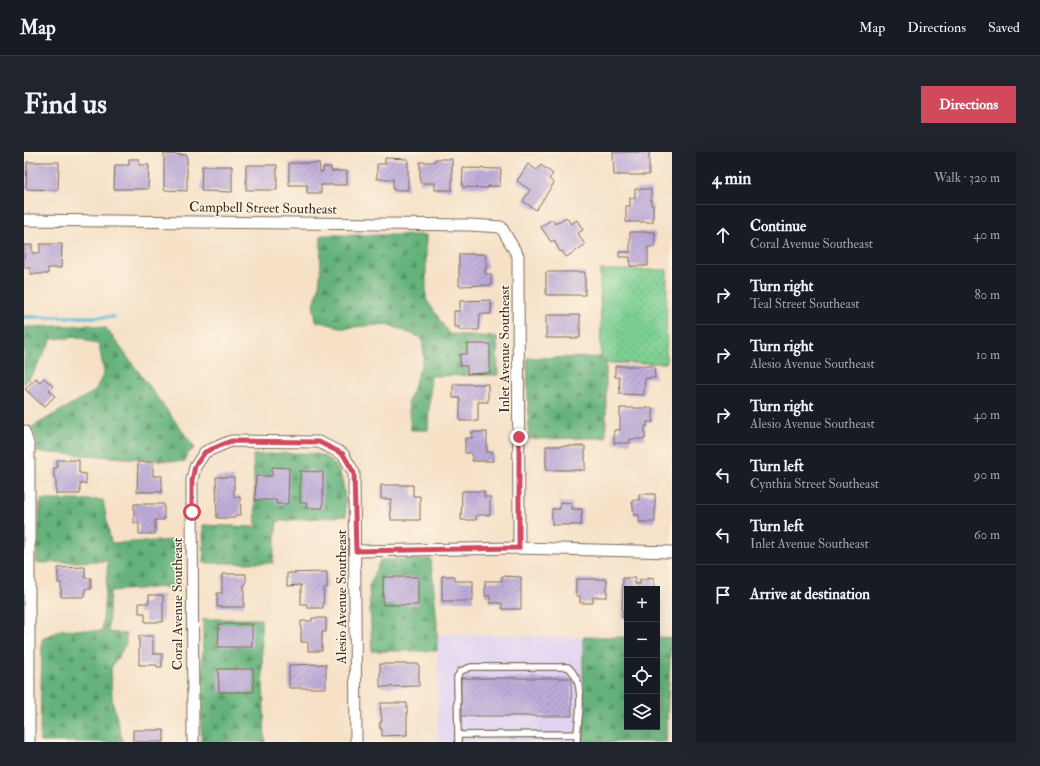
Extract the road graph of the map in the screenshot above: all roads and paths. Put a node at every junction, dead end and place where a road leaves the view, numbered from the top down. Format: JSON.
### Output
{"nodes":[{"id":1,"x":24,"y":220,"type":"edge"},
{"id":2,"x":502,"y":228,"type":"joint"},
{"id":3,"x":24,"y":431,"type":"edge"},
{"id":4,"x":343,"y":454,"type":"joint"},
{"id":5,"x":519,"y":548,"type":"junction"},
{"id":6,"x":356,"y":551,"type":"junction"},
{"id":7,"x":672,"y":552,"type":"edge"},
{"id":8,"x":577,"y":734,"type":"junction"},
{"id":9,"x":458,"y":735,"type":"junction"},
{"id":10,"x":29,"y":742,"type":"edge"},
{"id":11,"x":193,"y":742,"type":"edge"},
{"id":12,"x":356,"y":742,"type":"edge"},
{"id":13,"x":458,"y":742,"type":"edge"},
{"id":14,"x":577,"y":742,"type":"edge"}],
"edges":[{"from":1,"to":2,"type":"street","name":"Campbell Street Southeast"},
{"from":2,"to":5,"type":"street","name":"Inlet Avenue Southeast"},
{"from":3,"to":10,"type":"street"},
{"from":4,"to":6,"type":"street","name":"Alesio Avenue Southeast"},
{"from":4,"to":11,"type":"street","name":"Coral Avenue Southeast"},
{"from":5,"to":6,"type":"street"},
{"from":5,"to":7,"type":"street"},
{"from":6,"to":12,"type":"street","name":"Alesio Avenue Southeast"},
{"from":8,"to":9,"type":"lane"},
{"from":8,"to":9,"type":"lane"},
{"from":8,"to":14,"type":"lane"},
{"from":9,"to":13,"type":"lane"}]}
